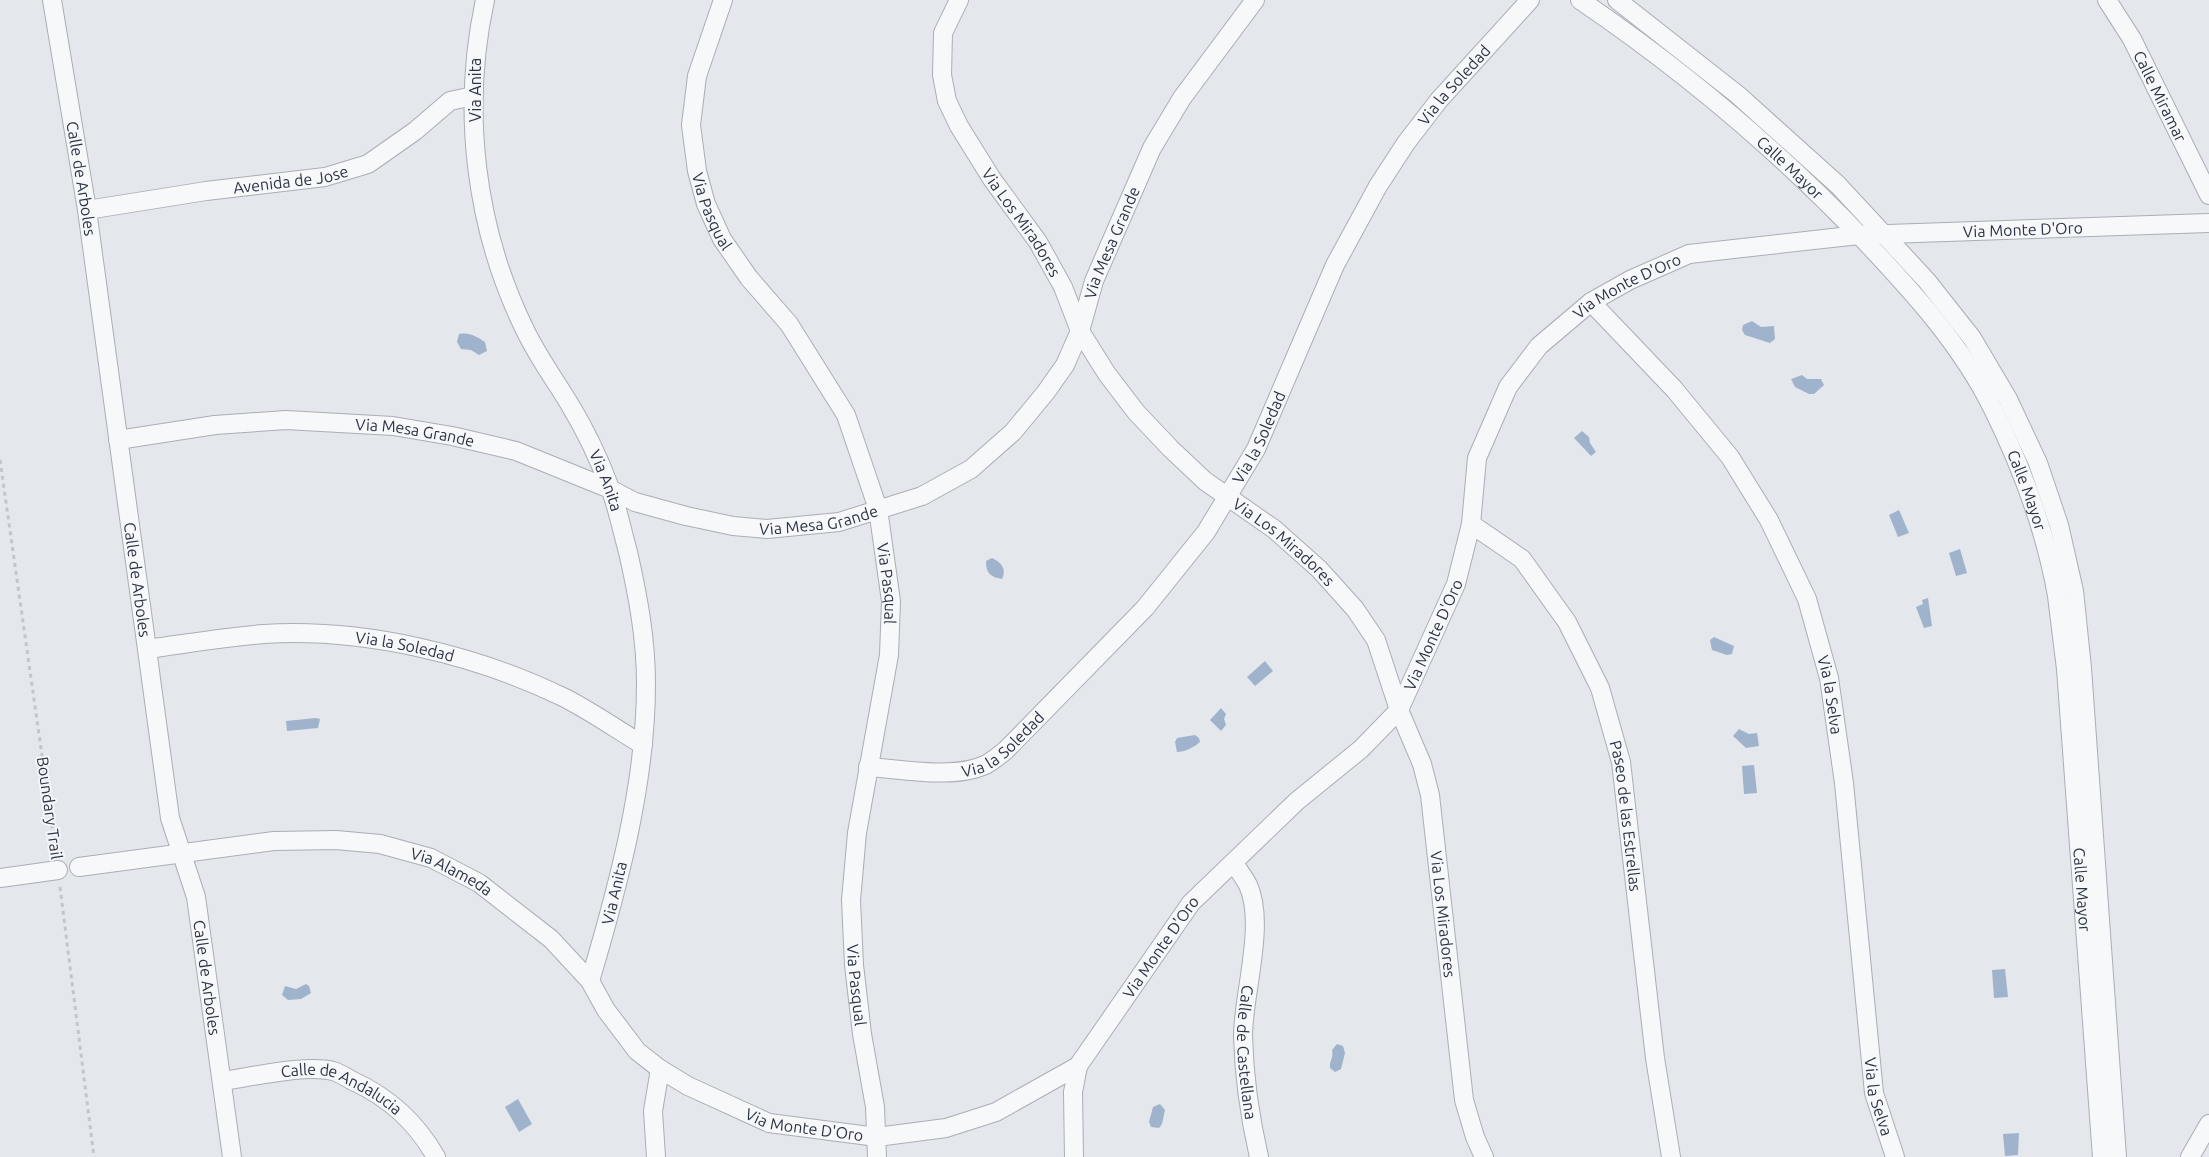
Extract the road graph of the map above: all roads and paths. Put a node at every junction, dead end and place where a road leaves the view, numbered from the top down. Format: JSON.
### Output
{"nodes":[{"id":1,"x":52,"y":0,"type":"edge"},
{"id":2,"x":485,"y":0,"type":"edge"},
{"id":3,"x":723,"y":0,"type":"edge"},
{"id":4,"x":958,"y":0,"type":"edge"},
{"id":5,"x":1255,"y":0,"type":"edge"},
{"id":6,"x":1530,"y":0,"type":"edge"},
{"id":7,"x":1580,"y":0,"type":"edge"},
{"id":8,"x":1618,"y":0,"type":"edge"},
{"id":9,"x":2107,"y":0,"type":"edge"},
{"id":10,"x":473,"y":96,"type":"junction"},
{"id":11,"x":2209,"y":195,"type":"edge"},
{"id":12,"x":87,"y":210,"type":"junction"},
{"id":13,"x":2209,"y":223,"type":"edge"},
{"id":14,"x":1883,"y":234,"type":"junction"},
{"id":15,"x":1859,"y":235,"type":"junction"},
{"id":16,"x":1591,"y":302,"type":"junction"},
{"id":17,"x":1080,"y":331,"type":"junction"},
{"id":18,"x":118,"y":440,"type":"junction"},
{"id":19,"x":0,"y":460,"type":"edge"},
{"id":20,"x":610,"y":489,"type":"junction"},
{"id":21,"x":1226,"y":497,"type":"junction"},
{"id":22,"x":878,"y":509,"type":"junction"},
{"id":23,"x":1471,"y":524,"type":"junction"},
{"id":24,"x":147,"y":650,"type":"junction"},
{"id":25,"x":2074,"y":669,"type":"junction"},
{"id":26,"x":1399,"y":710,"type":"junction"},
{"id":27,"x":644,"y":745,"type":"junction"},
{"id":28,"x":868,"y":767,"type":"junction"},
{"id":29,"x":182,"y":852,"type":"junction"},
{"id":30,"x":1234,"y":863,"type":"junction"},
{"id":31,"x":79,"y":867,"type":"dead end"},
{"id":32,"x":58,"y":870,"type":"junction"},
{"id":33,"x":0,"y":878,"type":"edge"},
{"id":34,"x":590,"y":981,"type":"junction"},
{"id":35,"x":1078,"y":1066,"type":"junction"},
{"id":36,"x":660,"y":1069,"type":"junction"},
{"id":37,"x":223,"y":1081,"type":"junction"},
{"id":38,"x":2209,"y":1124,"type":"edge"},
{"id":39,"x":877,"y":1137,"type":"junction"},
{"id":40,"x":94,"y":1157,"type":"edge"},
{"id":41,"x":232,"y":1157,"type":"edge"},
{"id":42,"x":436,"y":1157,"type":"edge"},
{"id":43,"x":656,"y":1157,"type":"edge"},
{"id":44,"x":877,"y":1157,"type":"edge"},
{"id":45,"x":1074,"y":1157,"type":"edge"},
{"id":46,"x":1259,"y":1157,"type":"edge"},
{"id":47,"x":1484,"y":1157,"type":"edge"},
{"id":48,"x":1670,"y":1157,"type":"edge"},
{"id":49,"x":1896,"y":1157,"type":"edge"},
{"id":50,"x":2102,"y":1157,"type":"edge"},
{"id":51,"x":2117,"y":1157,"type":"edge"},
{"id":52,"x":2190,"y":1157,"type":"edge"}],
"edges":[{"from":1,"to":12,"type":"street","name":"Calle de Arboles"},
{"from":2,"to":10,"type":"street","name":"Via Anita"},
{"from":3,"to":22,"type":"street","name":"Via Pasqual"},
{"from":4,"to":17,"type":"street","name":"Via Los Miradores"},
{"from":5,"to":17,"type":"street","name":"Via Mesa Grande"},
{"from":6,"to":21,"type":"street","name":"Via la Soledad"},
{"from":7,"to":15,"type":"street","name":"Calle Mayor"},
{"from":8,"to":14,"type":"street","name":"Calle Mayor"},
{"from":9,"to":11,"type":"street","name":"Calle Miramar"},
{"from":10,"to":12,"type":"street","name":"Avenida de Jose"},
{"from":10,"to":20,"type":"street","name":"Via Anita"},
{"from":12,"to":18,"type":"street","name":"Calle de Arboles"},
{"from":13,"to":14,"type":"street","name":"Via Monte D'Oro"},
{"from":14,"to":15,"type":"street","name":"Via Monte D'Oro"},
{"from":14,"to":25,"type":"street","name":"Calle Mayor"},
{"from":15,"to":16,"type":"street","name":"Via Monte D'Oro"},
{"from":15,"to":25,"type":"street","name":"Calle Mayor"},
{"from":16,"to":23,"type":"street","name":"Via Monte D'Oro"},
{"from":16,"to":49,"type":"street","name":"Via la Selva"},
{"from":17,"to":21,"type":"street","name":"Via Los Miradores"},
{"from":17,"to":22,"type":"street","name":"Via Mesa Grande"},
{"from":18,"to":20,"type":"street","name":"Via Mesa Grande"},
{"from":18,"to":24,"type":"street","name":"Calle de Arboles"},
{"from":19,"to":32,"type":"path","name":"Boundary Trail"},
{"from":20,"to":22,"type":"street","name":"Via Mesa Grande"},
{"from":20,"to":27,"type":"street","name":"Via Anita"},
{"from":21,"to":26,"type":"street","name":"Via Los Miradores"},
{"from":21,"to":28,"type":"street","name":"Via la Soledad"},
{"from":22,"to":28,"type":"street","name":"Via Pasqual"},
{"from":23,"to":26,"type":"street","name":"Via Monte D'Oro"},
{"from":23,"to":48,"type":"street","name":"Paseo de las Estrellas"},
{"from":24,"to":27,"type":"street","name":"Via la Soledad"},
{"from":24,"to":29,"type":"street","name":"Calle de Arboles"},
{"from":25,"to":50,"type":"street","name":"Calle Mayor"},
{"from":25,"to":51,"type":"street","name":"Calle Mayor"},
{"from":26,"to":30,"type":"street","name":"Via Monte D'Oro"},
{"from":26,"to":47,"type":"street","name":"Via Los Miradores"},
{"from":27,"to":34,"type":"street","name":"Via Anita"},
{"from":28,"to":39,"type":"street","name":"Via Pasqual"},
{"from":29,"to":31,"type":"street","name":"Via Alameda"},
{"from":29,"to":34,"type":"street","name":"Via Alameda"},
{"from":29,"to":37,"type":"street","name":"Calle de Arboles"},
{"from":30,"to":35,"type":"street","name":"Via Monte D'Oro"},
{"from":30,"to":46,"type":"street","name":"Calle de Castellana"},
{"from":32,"to":33,"type":"street"},
{"from":32,"to":40,"type":"path","name":"Boundary Trail"},
{"from":34,"to":36,"type":"street","name":"Via Alameda"},
{"from":35,"to":39,"type":"street","name":"Via Monte D'Oro"},
{"from":35,"to":45,"type":"street"},
{"from":36,"to":39,"type":"street","name":"Via Monte D'Oro"},
{"from":36,"to":43,"type":"street"},
{"from":37,"to":41,"type":"street","name":"Calle de Arboles"},
{"from":37,"to":42,"type":"street","name":"Calle de Andalucia"},
{"from":38,"to":52,"type":"street"},
{"from":39,"to":44,"type":"street","name":"Via Pasqual"}]}
